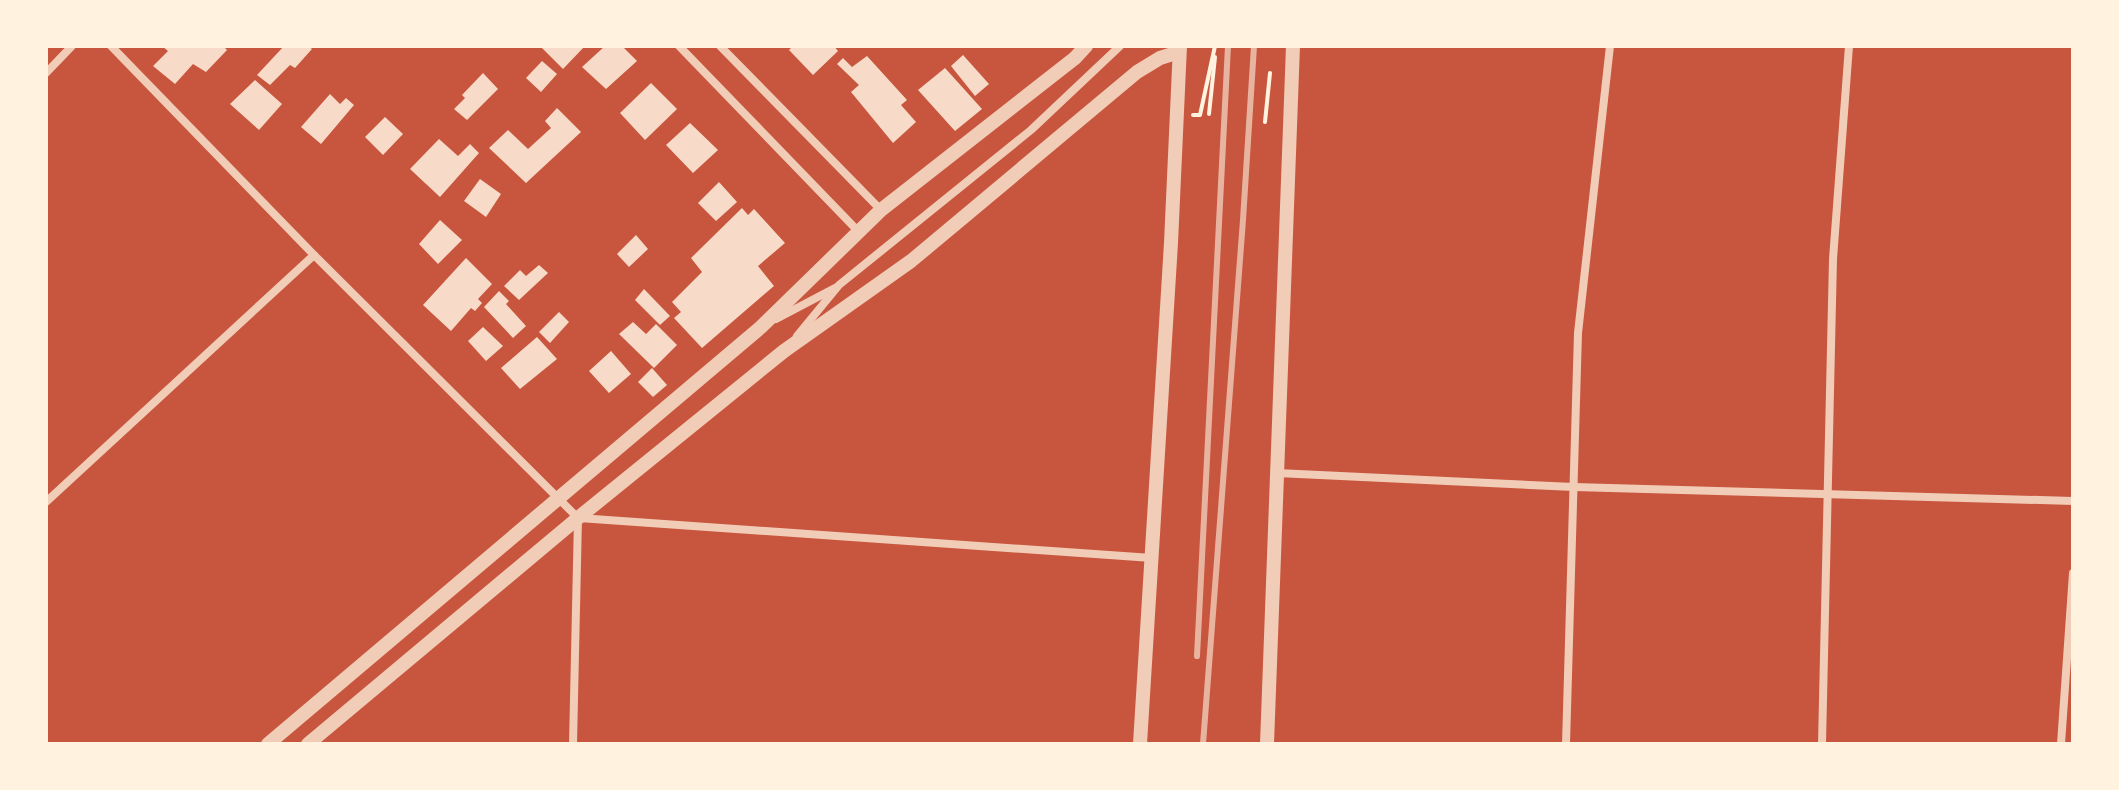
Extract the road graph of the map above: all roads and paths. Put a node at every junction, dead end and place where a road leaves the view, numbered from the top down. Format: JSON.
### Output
{"nodes":[{"id":1,"x":72,"y":46,"type":"edge"},
{"id":2,"x":111,"y":46,"type":"edge"},
{"id":3,"x":679,"y":46,"type":"edge"},
{"id":4,"x":720,"y":46,"type":"edge"},
{"id":5,"x":1086,"y":46,"type":"edge"},
{"id":6,"x":1120,"y":46,"type":"edge"},
{"id":7,"x":1215,"y":46,"type":"edge"},
{"id":8,"x":1293,"y":46,"type":"edge"},
{"id":9,"x":1610,"y":46,"type":"edge"},
{"id":10,"x":1849,"y":46,"type":"edge"},
{"id":11,"x":1179,"y":49,"type":"edge"},
{"id":12,"x":1272,"y":61,"type":"dead end"},
{"id":13,"x":46,"y":73,"type":"edge"},
{"id":14,"x":1178,"y":114,"type":"junction"},
{"id":15,"x":1209,"y":114,"type":"dead end"},
{"id":16,"x":1265,"y":122,"type":"dead end"},
{"id":17,"x":881,"y":210,"type":"junction"},
{"id":18,"x":857,"y":230,"type":"junction"},
{"id":19,"x":314,"y":255,"type":"junction"},
{"id":20,"x":839,"y":285,"type":"junction"},
{"id":21,"x":761,"y":327,"type":"junction"},
{"id":22,"x":784,"y":351,"type":"junction"},
{"id":23,"x":1277,"y":473,"type":"junction"},
{"id":24,"x":1574,"y":487,"type":"junction"},
{"id":25,"x":1829,"y":494,"type":"junction"},
{"id":26,"x":561,"y":499,"type":"junction"},
{"id":27,"x":2073,"y":501,"type":"edge"},
{"id":28,"x":46,"y":502,"type":"edge"},
{"id":29,"x":578,"y":518,"type":"junction"},
{"id":30,"x":1152,"y":558,"type":"junction"},
{"id":31,"x":2073,"y":573,"type":"edge"},
{"id":32,"x":268,"y":744,"type":"edge"},
{"id":33,"x":308,"y":744,"type":"edge"},
{"id":34,"x":573,"y":744,"type":"edge"},
{"id":35,"x":1140,"y":744,"type":"edge"},
{"id":36,"x":1267,"y":744,"type":"edge"},
{"id":37,"x":1566,"y":744,"type":"edge"},
{"id":38,"x":1822,"y":744,"type":"edge"},
{"id":39,"x":2061,"y":744,"type":"edge"}],
"edges":[{"from":1,"to":13,"type":"street"},
{"from":2,"to":19,"type":"street"},
{"from":3,"to":18,"type":"street"},
{"from":4,"to":17,"type":"street"},
{"from":5,"to":17,"type":"street"},
{"from":6,"to":20,"type":"street"},
{"from":7,"to":14,"type":"path"},
{"from":7,"to":15,"type":"path"},
{"from":8,"to":23,"type":"street"},
{"from":9,"to":24,"type":"street"},
{"from":10,"to":25,"type":"street"},
{"from":11,"to":14,"type":"street"},
{"from":11,"to":22,"type":"street"},
{"from":12,"to":16,"type":"path"},
{"from":14,"to":30,"type":"street"},
{"from":17,"to":18,"type":"street"},
{"from":18,"to":21,"type":"street"},
{"from":19,"to":26,"type":"street"},
{"from":19,"to":28,"type":"street"},
{"from":20,"to":21,"type":"street"},
{"from":20,"to":22,"type":"street"},
{"from":21,"to":26,"type":"street"},
{"from":22,"to":29,"type":"street"},
{"from":23,"to":24,"type":"street"},
{"from":23,"to":36,"type":"street"},
{"from":24,"to":25,"type":"street"},
{"from":24,"to":37,"type":"street"},
{"from":25,"to":27,"type":"street"},
{"from":25,"to":38,"type":"street"},
{"from":26,"to":29,"type":"street"},
{"from":26,"to":32,"type":"street"},
{"from":29,"to":30,"type":"street"},
{"from":29,"to":33,"type":"street"},
{"from":29,"to":34,"type":"street"},
{"from":30,"to":35,"type":"street"},
{"from":31,"to":39,"type":"street"}]}
